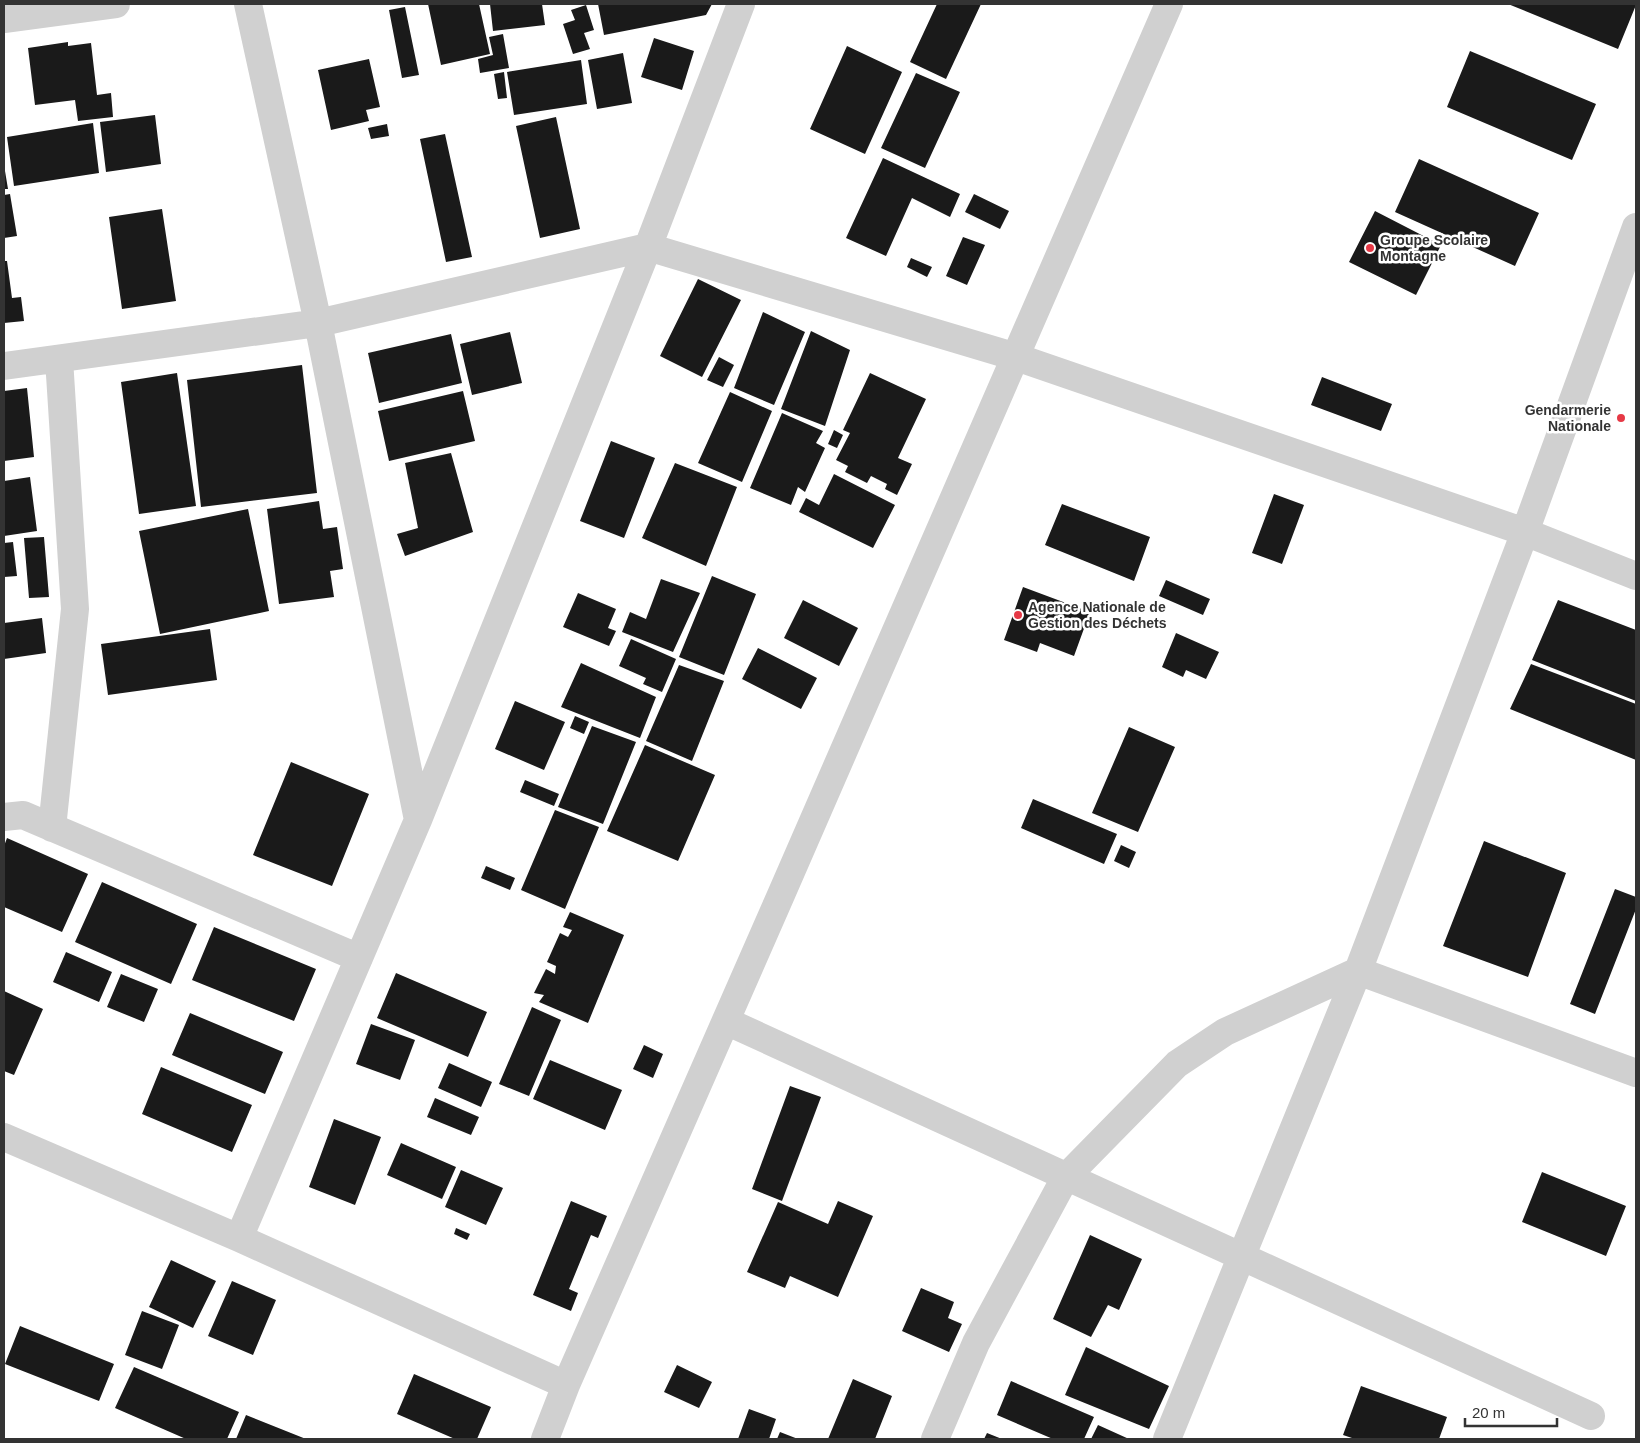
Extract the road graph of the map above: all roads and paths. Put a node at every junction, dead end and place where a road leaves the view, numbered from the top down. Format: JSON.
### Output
{"nodes":[{"id":1,"x":116,"y":4,"type":"edge"},
{"id":2,"x":248,"y":4,"type":"edge"},
{"id":3,"x":741,"y":4,"type":"edge"},
{"id":4,"x":1169,"y":4,"type":"edge"},
{"id":5,"x":4,"y":19,"type":"edge"},
{"id":6,"x":1636,"y":227,"type":"edge"},
{"id":7,"x":648,"y":247,"type":"junction"},
{"id":8,"x":318,"y":323,"type":"junction"},
{"id":9,"x":1013,"y":356,"type":"junction"},
{"id":10,"x":59,"y":359,"type":"junction"},
{"id":11,"x":4,"y":366,"type":"edge"},
{"id":12,"x":1526,"y":532,"type":"junction"},
{"id":13,"x":1636,"y":576,"type":"edge"},
{"id":14,"x":4,"y":817,"type":"edge"},
{"id":15,"x":418,"y":820,"type":"junction"},
{"id":16,"x":52,"y":828,"type":"junction"},
{"id":17,"x":359,"y":958,"type":"junction"},
{"id":18,"x":1358,"y":970,"type":"junction"},
{"id":19,"x":728,"y":1022,"type":"junction"},
{"id":20,"x":1636,"y":1073,"type":"edge"},
{"id":21,"x":4,"y":1137,"type":"edge"},
{"id":22,"x":1065,"y":1178,"type":"junction"},
{"id":23,"x":239,"y":1238,"type":"junction"},
{"id":24,"x":1241,"y":1258,"type":"junction"},
{"id":25,"x":566,"y":1385,"type":"junction"},
{"id":26,"x":1591,"y":1416,"type":"dead end"},
{"id":27,"x":545,"y":1439,"type":"edge"},
{"id":28,"x":935,"y":1439,"type":"edge"},
{"id":29,"x":1167,"y":1439,"type":"edge"}],
"edges":[{"from":1,"to":5,"type":"street"},
{"from":2,"to":8,"type":"street"},
{"from":3,"to":7,"type":"street"},
{"from":4,"to":9,"type":"street"},
{"from":6,"to":12,"type":"street"},
{"from":7,"to":8,"type":"street"},
{"from":7,"to":9,"type":"street"},
{"from":7,"to":15,"type":"street"},
{"from":8,"to":10,"type":"street"},
{"from":8,"to":15,"type":"street"},
{"from":9,"to":12,"type":"street"},
{"from":9,"to":19,"type":"street"},
{"from":10,"to":11,"type":"street"},
{"from":10,"to":16,"type":"street"},
{"from":12,"to":13,"type":"street"},
{"from":12,"to":18,"type":"street"},
{"from":14,"to":16,"type":"street"},
{"from":15,"to":17,"type":"street"},
{"from":16,"to":17,"type":"street"},
{"from":17,"to":23,"type":"street"},
{"from":18,"to":20,"type":"street"},
{"from":18,"to":22,"type":"street"},
{"from":18,"to":24,"type":"street"},
{"from":19,"to":22,"type":"street"},
{"from":19,"to":25,"type":"street"},
{"from":21,"to":23,"type":"street"},
{"from":22,"to":24,"type":"street"},
{"from":22,"to":28,"type":"street"},
{"from":23,"to":25,"type":"street"},
{"from":24,"to":26,"type":"street"},
{"from":24,"to":29,"type":"street"},
{"from":25,"to":27,"type":"street"}]}
